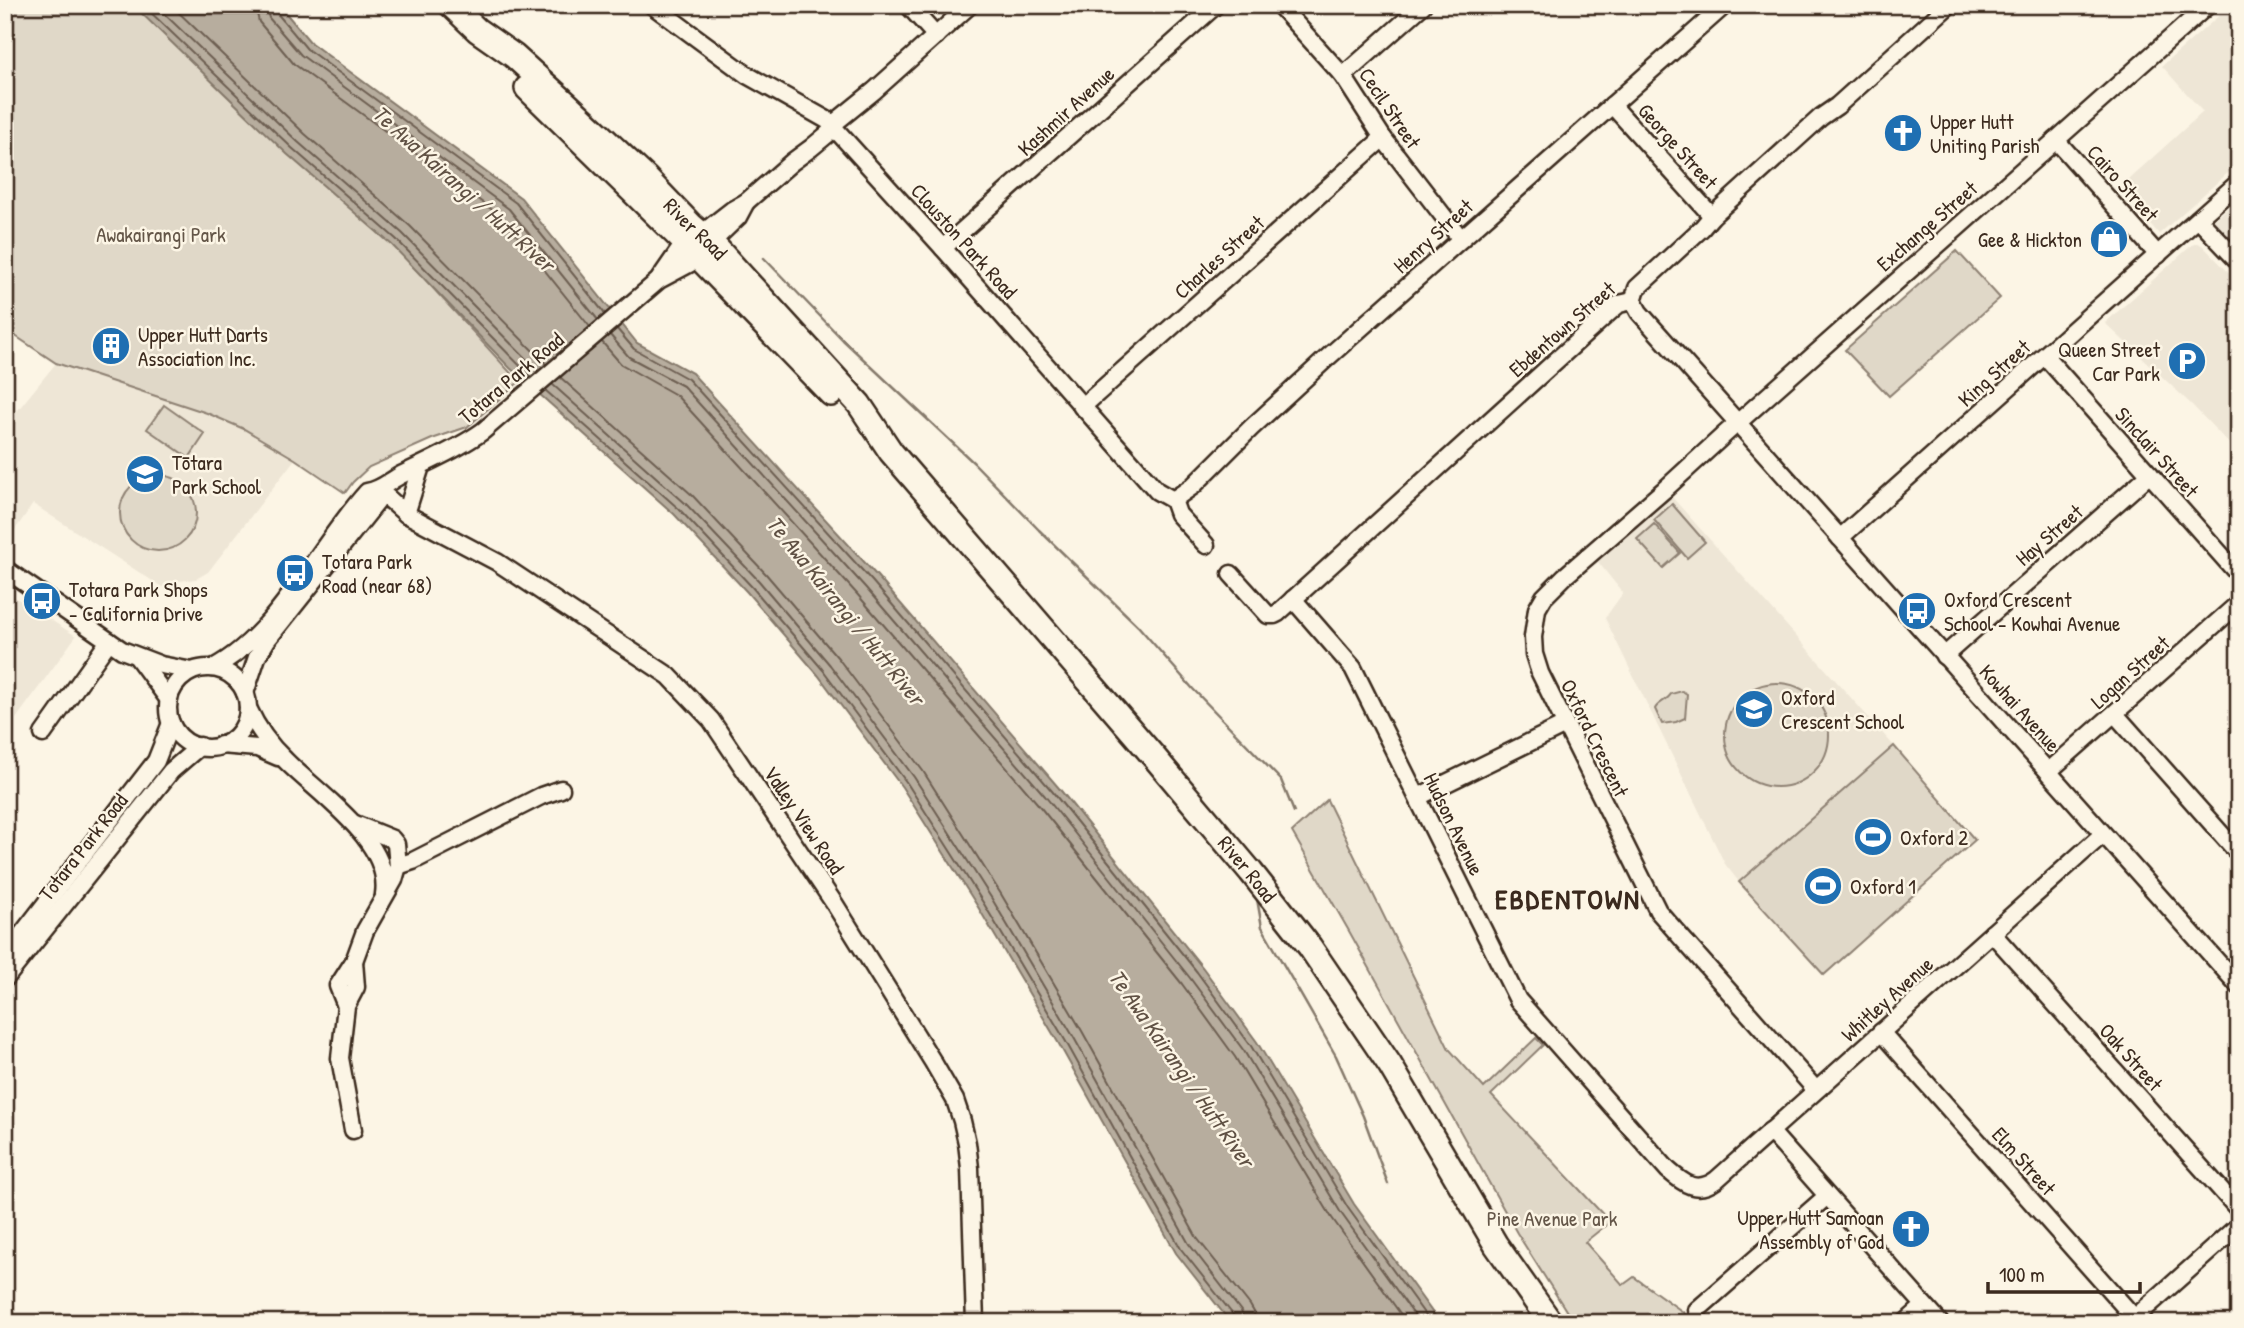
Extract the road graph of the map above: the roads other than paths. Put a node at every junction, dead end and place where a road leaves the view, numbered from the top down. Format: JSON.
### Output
{"nodes":[{"id":1,"x":451,"y":5,"type":"edge"},
{"id":2,"x":652,"y":5,"type":"edge"},
{"id":3,"x":908,"y":5,"type":"edge"},
{"id":4,"x":970,"y":5,"type":"edge"},
{"id":5,"x":1216,"y":5,"type":"edge"},
{"id":6,"x":1279,"y":5,"type":"edge"},
{"id":7,"x":1423,"y":5,"type":"edge"},
{"id":8,"x":1725,"y":5,"type":"edge"},
{"id":9,"x":1949,"y":5,"type":"edge"},
{"id":10,"x":2208,"y":5,"type":"edge"},
{"id":11,"x":936,"y":36,"type":"junction"},
{"id":12,"x":1343,"y":76,"type":"junction"},
{"id":13,"x":1612,"y":105,"type":"junction"},
{"id":14,"x":833,"y":127,"type":"junction"},
{"id":15,"x":1383,"y":138,"type":"junction"},
{"id":16,"x":2056,"y":141,"type":"junction"},
{"id":17,"x":2239,"y":182,"type":"edge"},
{"id":18,"x":1712,"y":216,"type":"junction"},
{"id":19,"x":2198,"y":219,"type":"junction"},
{"id":20,"x":1461,"y":239,"type":"junction"},
{"id":21,"x":699,"y":244,"type":"junction"},
{"id":22,"x":943,"y":248,"type":"junction"},
{"id":23,"x":2158,"y":254,"type":"junction"},
{"id":24,"x":2239,"y":262,"type":"edge"},
{"id":25,"x":1633,"y":300,"type":"junction"},
{"id":26,"x":2045,"y":356,"type":"junction"},
{"id":27,"x":1082,"y":407,"type":"junction"},
{"id":28,"x":1738,"y":423,"type":"junction"},
{"id":29,"x":421,"y":466,"type":"junction"},
{"id":30,"x":2150,"y":474,"type":"junction"},
{"id":31,"x":379,"y":490,"type":"junction"},
{"id":32,"x":1172,"y":500,"type":"junction"},
{"id":33,"x":406,"y":514,"type":"junction"},
{"id":34,"x":1840,"y":538,"type":"junction"},
{"id":35,"x":1206,"y":545,"type":"dead end"},
{"id":36,"x":5,"y":569,"type":"edge"},
{"id":37,"x":1231,"y":573,"type":"dead end"},
{"id":38,"x":2239,"y":575,"type":"edge"},
{"id":39,"x":1293,"y":599,"type":"junction"},
{"id":40,"x":2239,"y":603,"type":"edge"},
{"id":41,"x":109,"y":641,"type":"junction"},
{"id":42,"x":1944,"y":656,"type":"junction"},
{"id":43,"x":138,"y":658,"type":"junction"},
{"id":44,"x":213,"y":668,"type":"junction"},
{"id":45,"x":192,"y":671,"type":"junction"},
{"id":46,"x":169,"y":700,"type":"junction"},
{"id":47,"x":246,"y":700,"type":"junction"},
{"id":48,"x":2115,"y":714,"type":"junction"},
{"id":49,"x":172,"y":723,"type":"junction"},
{"id":50,"x":1565,"y":725,"type":"junction"},
{"id":51,"x":43,"y":734,"type":"dead end"},
{"id":52,"x":221,"y":745,"type":"junction"},
{"id":53,"x":200,"y":746,"type":"junction"},
{"id":54,"x":284,"y":760,"type":"junction"},
{"id":55,"x":2049,"y":771,"type":"junction"},
{"id":56,"x":561,"y":789,"type":"dead end"},
{"id":57,"x":1418,"y":797,"type":"junction"},
{"id":58,"x":355,"y":824,"type":"junction"},
{"id":59,"x":2104,"y":834,"type":"junction"},
{"id":60,"x":2239,"y":854,"type":"edge"},
{"id":61,"x":398,"y":866,"type":"junction"},
{"id":62,"x":384,"y":894,"type":"junction"},
{"id":63,"x":1992,"y":933,"type":"junction"},
{"id":64,"x":5,"y":956,"type":"edge"},
{"id":65,"x":5,"y":979,"type":"edge"},
{"id":66,"x":2239,"y":986,"type":"edge"},
{"id":67,"x":1881,"y":1032,"type":"junction"},
{"id":68,"x":1816,"y":1090,"type":"junction"},
{"id":69,"x":353,"y":1130,"type":"dead end"},
{"id":70,"x":1770,"y":1131,"type":"junction"},
{"id":71,"x":1694,"y":1188,"type":"joint"},
{"id":72,"x":1827,"y":1195,"type":"junction"},
{"id":73,"x":2239,"y":1210,"type":"edge"},
{"id":74,"x":2239,"y":1225,"type":"edge"},
{"id":75,"x":1924,"y":1306,"type":"junction"},
{"id":76,"x":1697,"y":1310,"type":"dead end"},
{"id":77,"x":2134,"y":1321,"type":"edge"},
{"id":78,"x":975,"y":1323,"type":"edge"},
{"id":79,"x":1551,"y":1323,"type":"edge"},
{"id":80,"x":1905,"y":1323,"type":"edge"},
{"id":81,"x":1940,"y":1323,"type":"edge"}],
"edges":[{"from":1,"to":21,"type":"highway","name":"River Road"},
{"from":2,"to":14,"type":"street","name":"Clouston Park Road"},
{"from":3,"to":11,"type":"street"},
{"from":4,"to":11,"type":"street","name":"Totara Park Road"},
{"from":5,"to":22,"type":"street","name":"Kashmir Avenue"},
{"from":6,"to":12,"type":"street","name":"Cecil Street"},
{"from":7,"to":12,"type":"street"},
{"from":8,"to":13,"type":"street","name":"Henry Street"},
{"from":9,"to":18,"type":"street","name":"Ebdentown Street"},
{"from":10,"to":16,"type":"street","name":"Exchange Street"},
{"from":11,"to":14,"type":"street","name":"Totara Park Road"},
{"from":12,"to":15,"type":"street","name":"Cecil Street"},
{"from":13,"to":18,"type":"street","name":"George Street"},
{"from":13,"to":20,"type":"street","name":"Henry Street"},
{"from":14,"to":21,"type":"street","name":"Totara Park Road"},
{"from":14,"to":22,"type":"street","name":"Clouston Park Road"},
{"from":15,"to":20,"type":"street","name":"Cecil Street"},
{"from":15,"to":27,"type":"street","name":"Charles Street"},
{"from":16,"to":23,"type":"street","name":"Cairo Street"},
{"from":16,"to":28,"type":"street","name":"Exchange Street"},
{"from":17,"to":19,"type":"street","name":"King Street"},
{"from":18,"to":25,"type":"street","name":"Ebdentown Street"},
{"from":19,"to":23,"type":"street","name":"King Street"},
{"from":19,"to":24,"type":"street"},
{"from":20,"to":32,"type":"street","name":"Henry Street"},
{"from":21,"to":29,"type":"street","name":"Totara Park Road"},
{"from":21,"to":79,"type":"highway","name":"River Road"},
{"from":22,"to":27,"type":"street","name":"Clouston Park Road"},
{"from":23,"to":26,"type":"street","name":"King Street"},
{"from":25,"to":28,"type":"street","name":"Kowhai Avenue"},
{"from":25,"to":39,"type":"street","name":"Ebdentown Street"},
{"from":26,"to":30,"type":"street","name":"Sinclair Street"},
{"from":26,"to":34,"type":"street","name":"King Street"},
{"from":27,"to":32,"type":"street","name":"Clouston Park Road"},
{"from":28,"to":34,"type":"street","name":"Kowhai Avenue"},
{"from":28,"to":50,"type":"street","name":"Oxford Crescent"},
{"from":29,"to":31,"type":"street","name":"Totara Park Road"},
{"from":29,"to":33,"type":"street"},
{"from":30,"to":38,"type":"street","name":"Sinclair Street"},
{"from":30,"to":42,"type":"street","name":"Hay Street"},
{"from":31,"to":33,"type":"street","name":"Valley View Road"},
{"from":31,"to":44,"type":"street","name":"Totara Park Road"},
{"from":31,"to":47,"type":"street"},
{"from":32,"to":35,"type":"street","name":"Clouston Park Road"},
{"from":33,"to":78,"type":"street","name":"Valley View Road"},
{"from":34,"to":42,"type":"street","name":"Kowhai Avenue"},
{"from":36,"to":41,"type":"street"},
{"from":37,"to":39,"type":"street","name":"Ebdentown Street"},
{"from":39,"to":57,"type":"street","name":"Hudson Avenue"},
{"from":40,"to":48,"type":"street","name":"Logan Street"},
{"from":41,"to":43,"type":"street"},
{"from":41,"to":51,"type":"street"},
{"from":42,"to":55,"type":"street","name":"Kowhai Avenue"},
{"from":43,"to":45,"type":"street"},
{"from":43,"to":46,"type":"street"},
{"from":44,"to":45,"type":"street"},
{"from":44,"to":47,"type":"street"},
{"from":45,"to":46,"type":"street"},
{"from":46,"to":49,"type":"street"},
{"from":47,"to":52,"type":"street"},
{"from":47,"to":54,"type":"street"},
{"from":48,"to":55,"type":"street","name":"Logan Street"},
{"from":48,"to":60,"type":"street"},
{"from":49,"to":53,"type":"street"},
{"from":49,"to":64,"type":"street","name":"Totara Park Road"},
{"from":50,"to":57,"type":"street"},
{"from":50,"to":68,"type":"street","name":"Oxford Crescent"},
{"from":52,"to":53,"type":"street"},
{"from":52,"to":54,"type":"street"},
{"from":53,"to":65,"type":"street","name":"Totara Park Road"},
{"from":54,"to":58,"type":"street"},
{"from":55,"to":59,"type":"street","name":"Kowhai Avenue"},
{"from":56,"to":61,"type":"street"},
{"from":57,"to":71,"type":"street","name":"Hudson Avenue"},
{"from":58,"to":61,"type":"street"},
{"from":58,"to":62,"type":"street"},
{"from":59,"to":63,"type":"street","name":"Whitley Avenue"},
{"from":59,"to":66,"type":"street","name":"Kowhai Avenue"},
{"from":61,"to":62,"type":"street"},
{"from":62,"to":69,"type":"street"},
{"from":63,"to":67,"type":"street","name":"Whitley Avenue"},
{"from":63,"to":73,"type":"street","name":"Oak Street"},
{"from":67,"to":68,"type":"street","name":"Whitley Avenue"},
{"from":67,"to":77,"type":"street","name":"Elm Street"},
{"from":68,"to":70,"type":"street","name":"Whitley Avenue"},
{"from":70,"to":71,"type":"street","name":"Whitley Avenue"},
{"from":70,"to":72,"type":"street"},
{"from":72,"to":75,"type":"street"},
{"from":72,"to":76,"type":"street"},
{"from":74,"to":77,"type":"street"},
{"from":75,"to":80,"type":"street"},
{"from":75,"to":81,"type":"street"}]}
